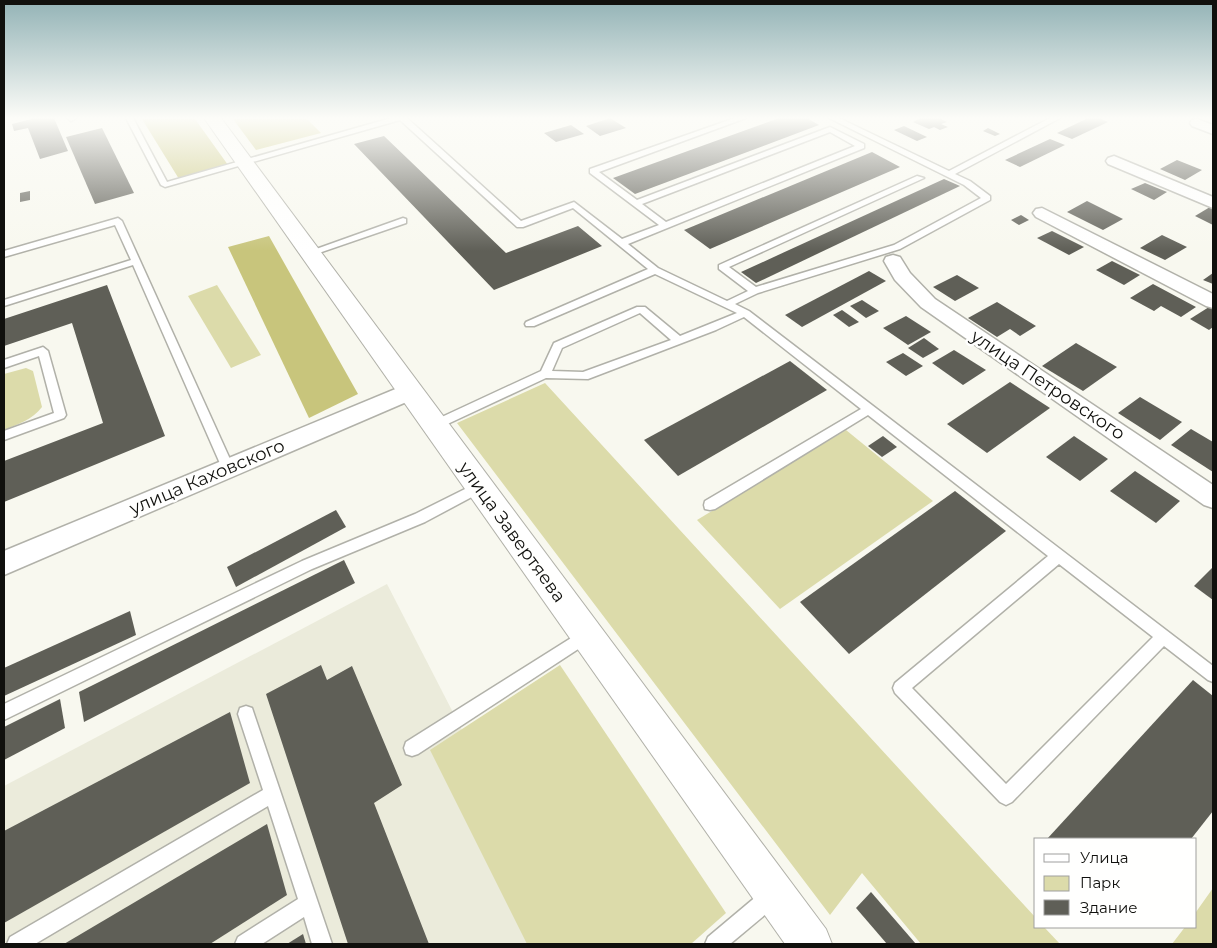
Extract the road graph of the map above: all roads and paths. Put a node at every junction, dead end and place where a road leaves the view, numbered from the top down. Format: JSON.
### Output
{"nodes":[{"id":1,"x":153,"y":162,"type":"edge"},
{"id":2,"x":244,"y":162,"type":"joint"},
{"id":3,"x":450,"y":162,"type":"edge"},
{"id":4,"x":618,"y":162,"type":"edge"},
{"id":5,"x":743,"y":162,"type":"edge"},
{"id":6,"x":821,"y":162,"type":"edge"},
{"id":7,"x":925,"y":162,"type":"edge"},
{"id":8,"x":972,"y":162,"type":"edge"},
{"id":9,"x":1117,"y":162,"type":"edge"},
{"id":10,"x":950,"y":174,"type":"junction"},
{"id":11,"x":920,"y":178,"type":"dead end"},
{"id":12,"x":636,"y":203,"type":"junction"},
{"id":13,"x":1213,"y":203,"type":"edge"},
{"id":14,"x":1042,"y":213,"type":"dead end"},
{"id":15,"x":403,"y":221,"type":"dead end"},
{"id":16,"x":665,"y":225,"type":"junction"},
{"id":17,"x":621,"y":243,"type":"junction"},
{"id":18,"x":310,"y":253,"type":"junction"},
{"id":19,"x":4,"y":254,"type":"edge"},
{"id":20,"x":893,"y":261,"type":"dead end"},
{"id":21,"x":136,"y":262,"type":"junction"},
{"id":22,"x":655,"y":270,"type":"junction"},
{"id":23,"x":755,"y":291,"type":"junction"},
{"id":24,"x":1213,"y":302,"type":"edge"},
{"id":25,"x":4,"y":303,"type":"edge"},
{"id":26,"x":728,"y":304,"type":"junction"},
{"id":27,"x":745,"y":313,"type":"junction"},
{"id":28,"x":530,"y":324,"type":"dead end"},
{"id":29,"x":678,"y":340,"type":"junction"},
{"id":30,"x":4,"y":364,"type":"edge"},
{"id":31,"x":545,"y":374,"type":"junction"},
{"id":32,"x":410,"y":391,"type":"junction"},
{"id":33,"x":869,"y":409,"type":"junction"},
{"id":34,"x":435,"y":425,"type":"junction"},
{"id":35,"x":4,"y":436,"type":"edge"},
{"id":36,"x":228,"y":468,"type":"junction"},
{"id":37,"x":479,"y":487,"type":"junction"},
{"id":38,"x":1213,"y":498,"type":"edge"},
{"id":39,"x":710,"y":505,"type":"dead end"},
{"id":40,"x":1059,"y":555,"type":"junction"},
{"id":41,"x":4,"y":563,"type":"edge"},
{"id":42,"x":587,"y":635,"type":"junction"},
{"id":43,"x":1164,"y":636,"type":"junction"},
{"id":44,"x":1213,"y":675,"type":"edge"},
{"id":45,"x":4,"y":712,"type":"edge"},
{"id":46,"x":246,"y":714,"type":"dead end"},
{"id":47,"x":412,"y":748,"type":"dead end"},
{"id":48,"x":272,"y":794,"type":"junction"},
{"id":49,"x":775,"y":894,"type":"junction"},
{"id":50,"x":309,"y":903,"type":"junction"},
{"id":51,"x":17,"y":944,"type":"edge"},
{"id":52,"x":245,"y":944,"type":"edge"},
{"id":53,"x":322,"y":944,"type":"edge"},
{"id":54,"x":716,"y":944,"type":"edge"},
{"id":55,"x":811,"y":944,"type":"edge"}],
"edges":[{"from":1,"to":2,"type":"lane"},
{"from":2,"to":18,"type":"main road","name":"улица Завертяева"},
{"from":3,"to":17,"type":"lane"},
{"from":4,"to":12,"type":"lane"},
{"from":5,"to":12,"type":"lane"},
{"from":6,"to":16,"type":"lane"},
{"from":7,"to":10,"type":"lane"},
{"from":8,"to":10,"type":"lane"},
{"from":9,"to":13,"type":"street"},
{"from":10,"to":23,"type":"lane"},
{"from":11,"to":23,"type":"lane"},
{"from":12,"to":16,"type":"lane"},
{"from":14,"to":24,"type":"street"},
{"from":15,"to":18,"type":"lane"},
{"from":16,"to":17,"type":"lane"},
{"from":17,"to":22,"type":"lane"},
{"from":18,"to":32,"type":"main road","name":"улица Завертяева"},
{"from":19,"to":21,"type":"lane"},
{"from":20,"to":38,"type":"street","name":"улица Петровского"},
{"from":21,"to":25,"type":"lane"},
{"from":21,"to":36,"type":"lane"},
{"from":22,"to":26,"type":"lane"},
{"from":22,"to":28,"type":"lane"},
{"from":23,"to":26,"type":"lane"},
{"from":26,"to":27,"type":"lane"},
{"from":27,"to":29,"type":"lane"},
{"from":27,"to":33,"type":"lane"},
{"from":29,"to":31,"type":"lane"},
{"from":29,"to":31,"type":"lane"},
{"from":30,"to":35,"type":"lane"},
{"from":31,"to":34,"type":"lane"},
{"from":32,"to":34,"type":"main road","name":"улица Завертяева"},
{"from":32,"to":36,"type":"street","name":"улица Каховского"},
{"from":33,"to":39,"type":"lane"},
{"from":33,"to":40,"type":"lane"},
{"from":34,"to":37,"type":"main road","name":"улица Завертяева"},
{"from":36,"to":41,"type":"street","name":"улица Каховского"},
{"from":37,"to":42,"type":"main road","name":"улица Завертяева"},
{"from":37,"to":45,"type":"lane"},
{"from":40,"to":43,"type":"lane"},
{"from":40,"to":43,"type":"lane"},
{"from":42,"to":47,"type":"lane"},
{"from":42,"to":49,"type":"main road","name":"улица Завертяева"},
{"from":43,"to":44,"type":"lane"},
{"from":46,"to":48,"type":"lane"},
{"from":48,"to":50,"type":"lane"},
{"from":48,"to":51,"type":"lane"},
{"from":49,"to":54,"type":"lane"},
{"from":49,"to":55,"type":"main road","name":"улица Завертяева"},
{"from":50,"to":52,"type":"lane"},
{"from":50,"to":53,"type":"lane"}]}
